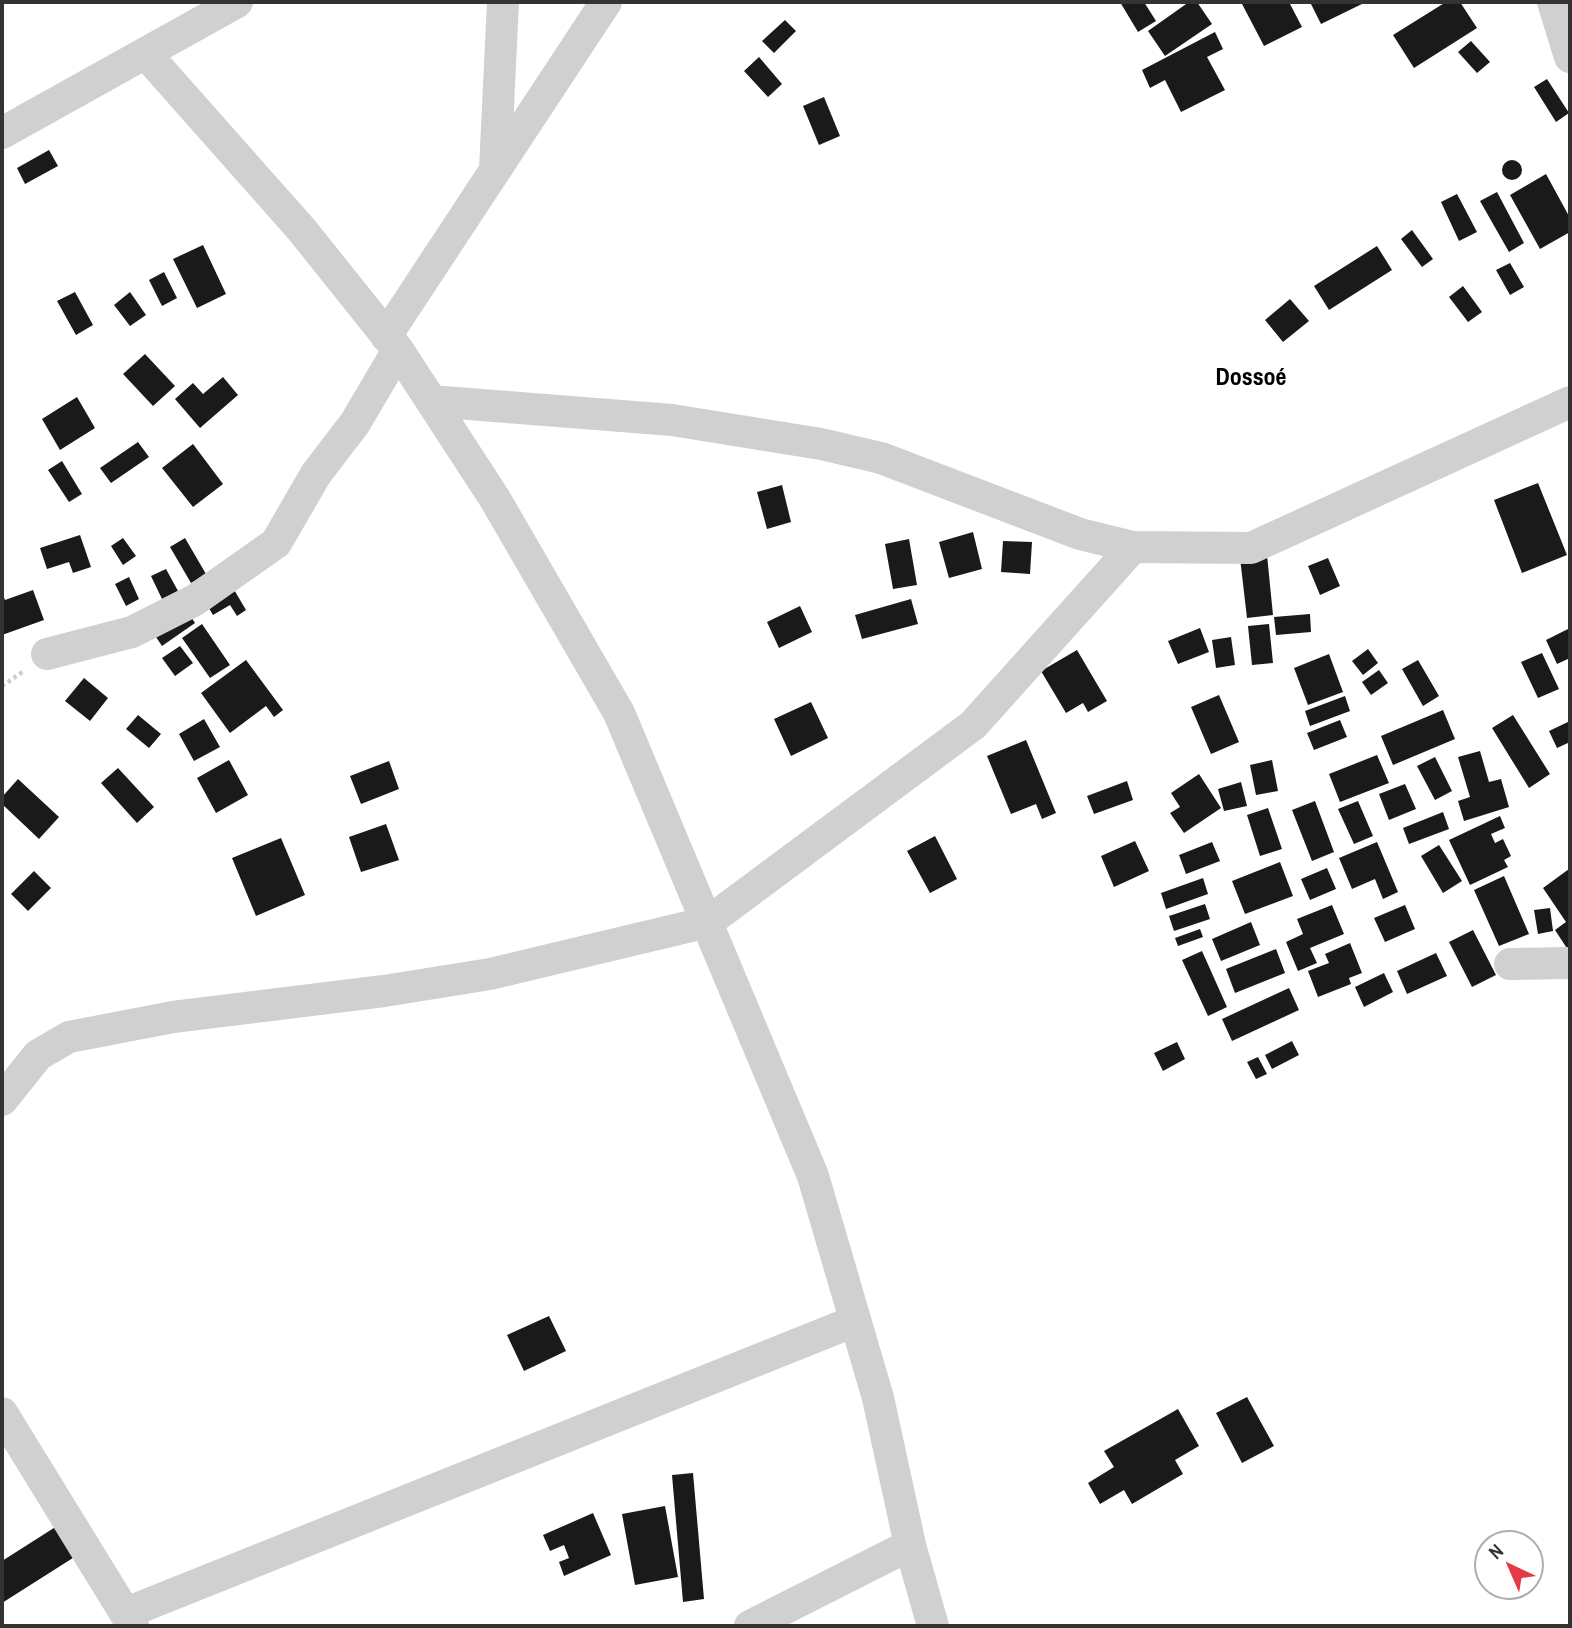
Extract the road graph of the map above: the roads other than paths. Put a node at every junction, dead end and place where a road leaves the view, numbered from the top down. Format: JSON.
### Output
{"nodes":[{"id":1,"x":237,"y":2,"type":"edge"},
{"id":2,"x":503,"y":2,"type":"edge"},
{"id":3,"x":607,"y":2,"type":"edge"},
{"id":4,"x":1553,"y":2,"type":"edge"},
{"id":5,"x":146,"y":54,"type":"junction"},
{"id":6,"x":1570,"y":57,"type":"edge"},
{"id":7,"x":2,"y":133,"type":"edge"},
{"id":8,"x":495,"y":171,"type":"junction"},
{"id":9,"x":392,"y":343,"type":"junction"},
{"id":10,"x":432,"y":401,"type":"junction"},
{"id":11,"x":1570,"y":401,"type":"edge"},
{"id":12,"x":1133,"y":547,"type":"junction"},
{"id":13,"x":47,"y":654,"type":"dead end"},
{"id":14,"x":708,"y":922,"type":"junction"},
{"id":15,"x":1570,"y":963,"type":"edge"},
{"id":16,"x":1510,"y":964,"type":"dead end"},
{"id":17,"x":2,"y":1100,"type":"edge"},
{"id":18,"x":855,"y":1321,"type":"junction"},
{"id":19,"x":2,"y":1413,"type":"edge"},
{"id":20,"x":910,"y":1545,"type":"junction"},
{"id":21,"x":130,"y":1620,"type":"edge"},
{"id":22,"x":750,"y":1626,"type":"edge"},
{"id":23,"x":933,"y":1626,"type":"edge"}],
"edges":[{"from":1,"to":5,"type":"street"},
{"from":2,"to":8,"type":"street"},
{"from":3,"to":8,"type":"street"},
{"from":4,"to":6,"type":"street"},
{"from":5,"to":7,"type":"street"},
{"from":5,"to":9,"type":"street"},
{"from":8,"to":9,"type":"street"},
{"from":9,"to":10,"type":"street"},
{"from":9,"to":13,"type":"street"},
{"from":10,"to":12,"type":"street"},
{"from":10,"to":14,"type":"street"},
{"from":11,"to":12,"type":"street"},
{"from":12,"to":14,"type":"street"},
{"from":14,"to":17,"type":"street"},
{"from":14,"to":18,"type":"street"},
{"from":15,"to":16,"type":"street"},
{"from":18,"to":20,"type":"street"},
{"from":18,"to":21,"type":"street"},
{"from":19,"to":21,"type":"street"},
{"from":20,"to":22,"type":"street"},
{"from":20,"to":23,"type":"street"}]}
